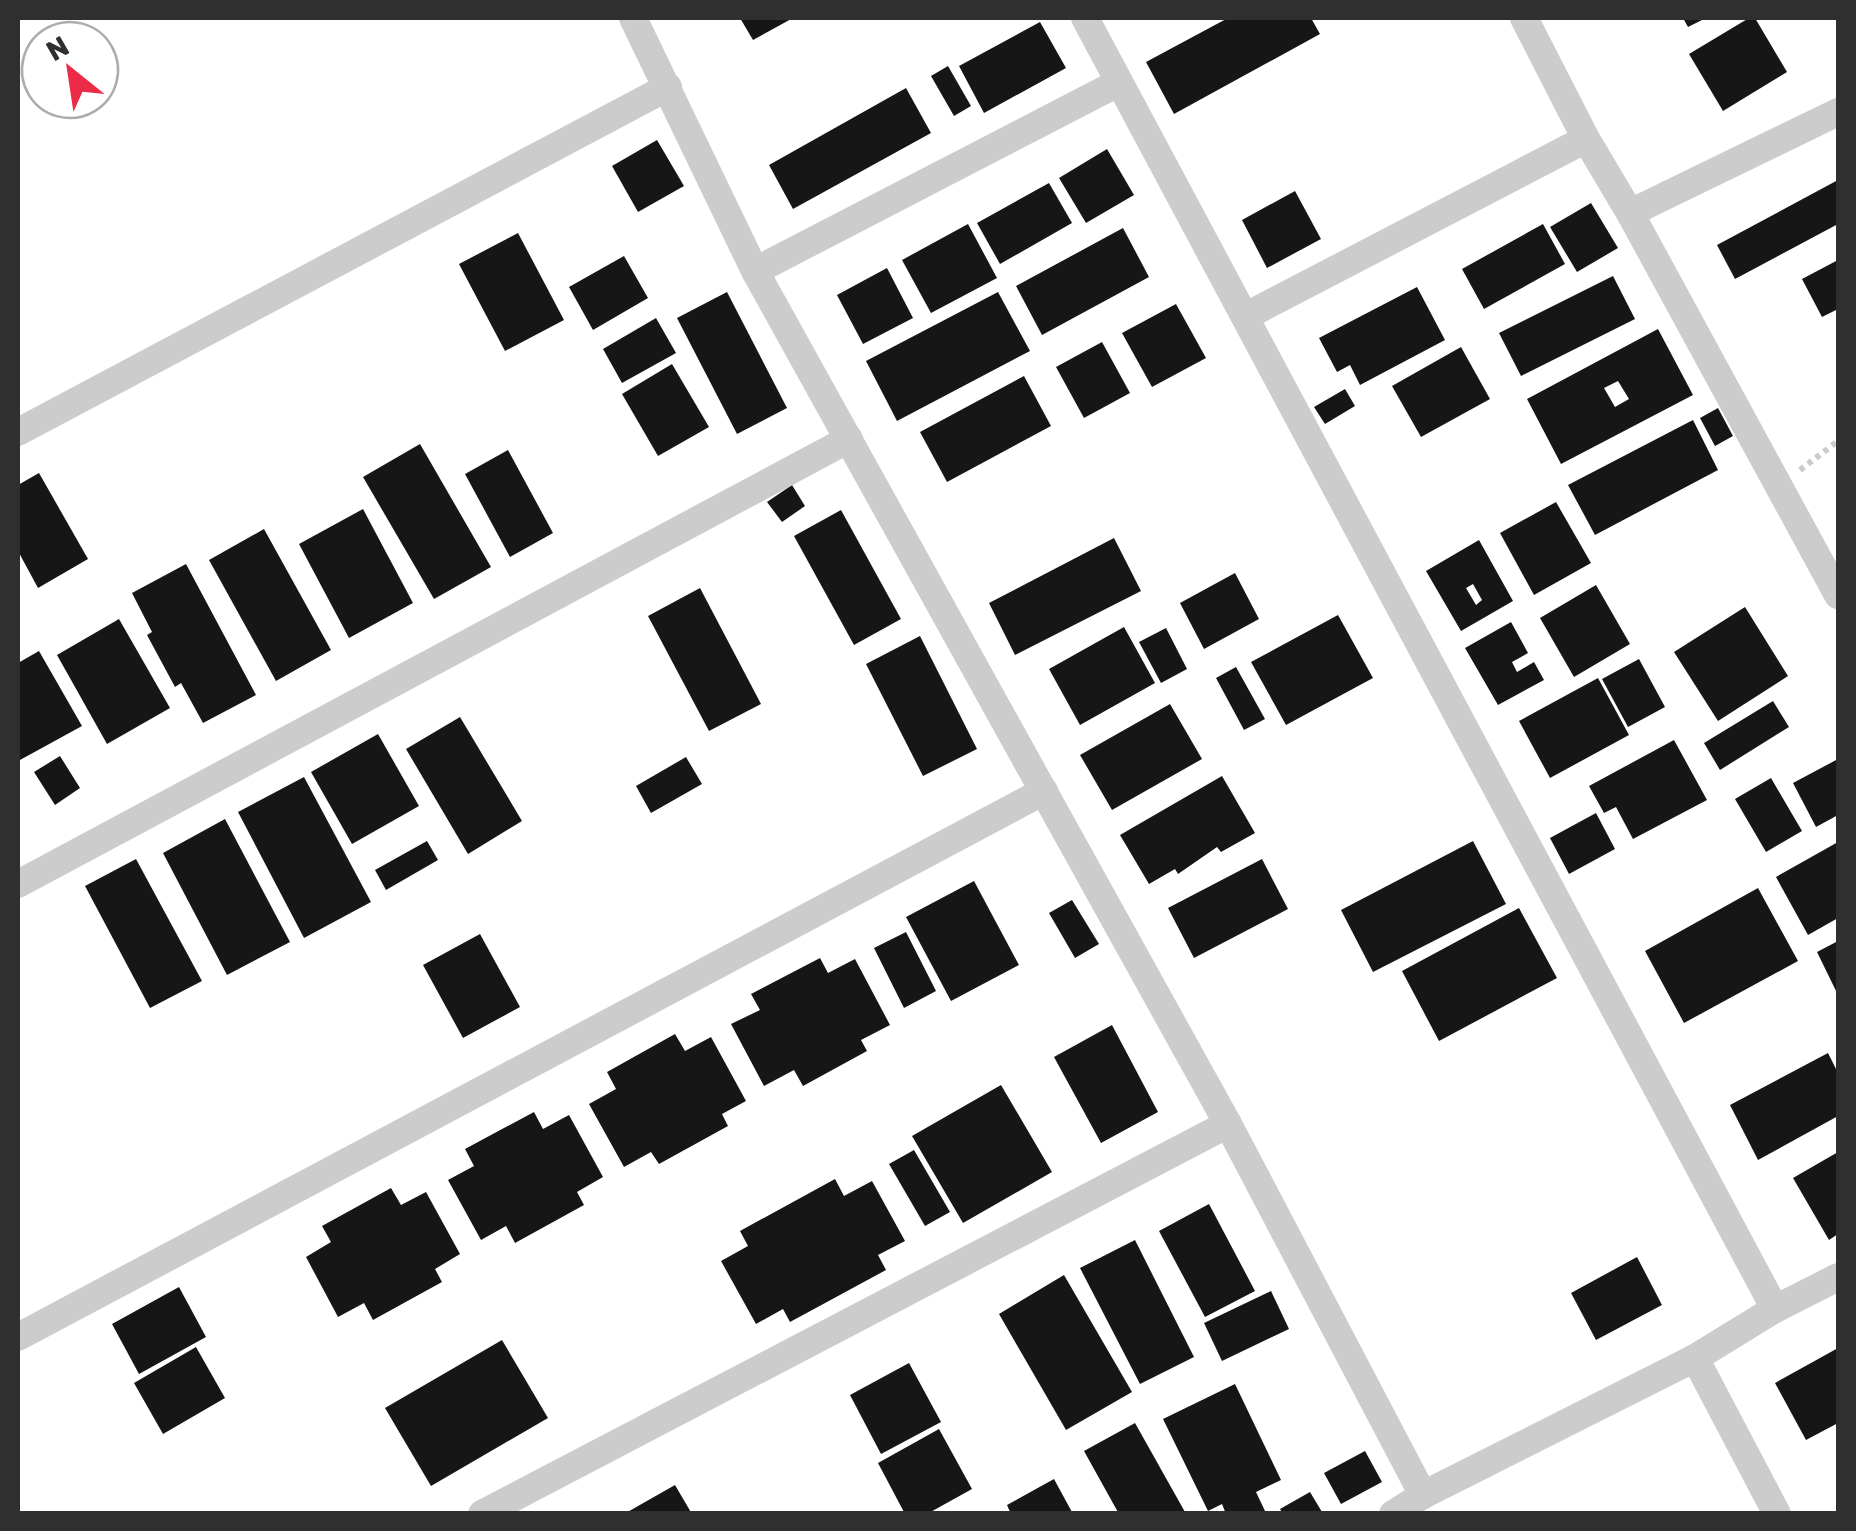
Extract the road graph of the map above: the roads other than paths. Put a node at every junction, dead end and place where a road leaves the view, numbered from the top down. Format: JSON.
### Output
{"nodes":[{"id":1,"x":633,"y":18,"type":"edge"},
{"id":2,"x":1085,"y":18,"type":"edge"},
{"id":3,"x":1524,"y":18,"type":"edge"},
{"id":4,"x":1118,"y":82,"type":"junction"},
{"id":5,"x":668,"y":87,"type":"junction"},
{"id":6,"x":1838,"y":112,"type":"edge"},
{"id":7,"x":1586,"y":139,"type":"junction"},
{"id":8,"x":1630,"y":213,"type":"junction"},
{"id":9,"x":755,"y":271,"type":"junction"},
{"id":10,"x":1246,"y":316,"type":"junction"},
{"id":11,"x":18,"y":432,"type":"edge"},
{"id":12,"x":849,"y":439,"type":"junction"},
{"id":13,"x":1838,"y":594,"type":"edge"},
{"id":14,"x":1044,"y":791,"type":"junction"},
{"id":15,"x":18,"y":884,"type":"edge"},
{"id":16,"x":1228,"y":1124,"type":"junction"},
{"id":17,"x":1838,"y":1277,"type":"edge"},
{"id":18,"x":1775,"y":1310,"type":"junction"},
{"id":19,"x":18,"y":1336,"type":"edge"},
{"id":20,"x":1694,"y":1358,"type":"junction"},
{"id":21,"x":1423,"y":1495,"type":"junction"},
{"id":22,"x":482,"y":1514,"type":"edge"},
{"id":23,"x":1393,"y":1514,"type":"edge"},
{"id":24,"x":1776,"y":1514,"type":"edge"}],
"edges":[{"from":1,"to":5,"type":"street"},
{"from":2,"to":4,"type":"street"},
{"from":3,"to":7,"type":"street"},
{"from":4,"to":9,"type":"street"},
{"from":4,"to":10,"type":"street"},
{"from":5,"to":9,"type":"street"},
{"from":5,"to":11,"type":"street"},
{"from":6,"to":8,"type":"street"},
{"from":7,"to":8,"type":"street"},
{"from":7,"to":10,"type":"street"},
{"from":8,"to":13,"type":"street"},
{"from":9,"to":12,"type":"street"},
{"from":10,"to":18,"type":"street"},
{"from":12,"to":14,"type":"street"},
{"from":12,"to":15,"type":"street"},
{"from":14,"to":16,"type":"street"},
{"from":14,"to":19,"type":"street"},
{"from":16,"to":21,"type":"street"},
{"from":16,"to":22,"type":"street"},
{"from":17,"to":18,"type":"street"},
{"from":18,"to":20,"type":"street"},
{"from":20,"to":21,"type":"street"},
{"from":20,"to":24,"type":"street"},
{"from":21,"to":23,"type":"street"}]}
